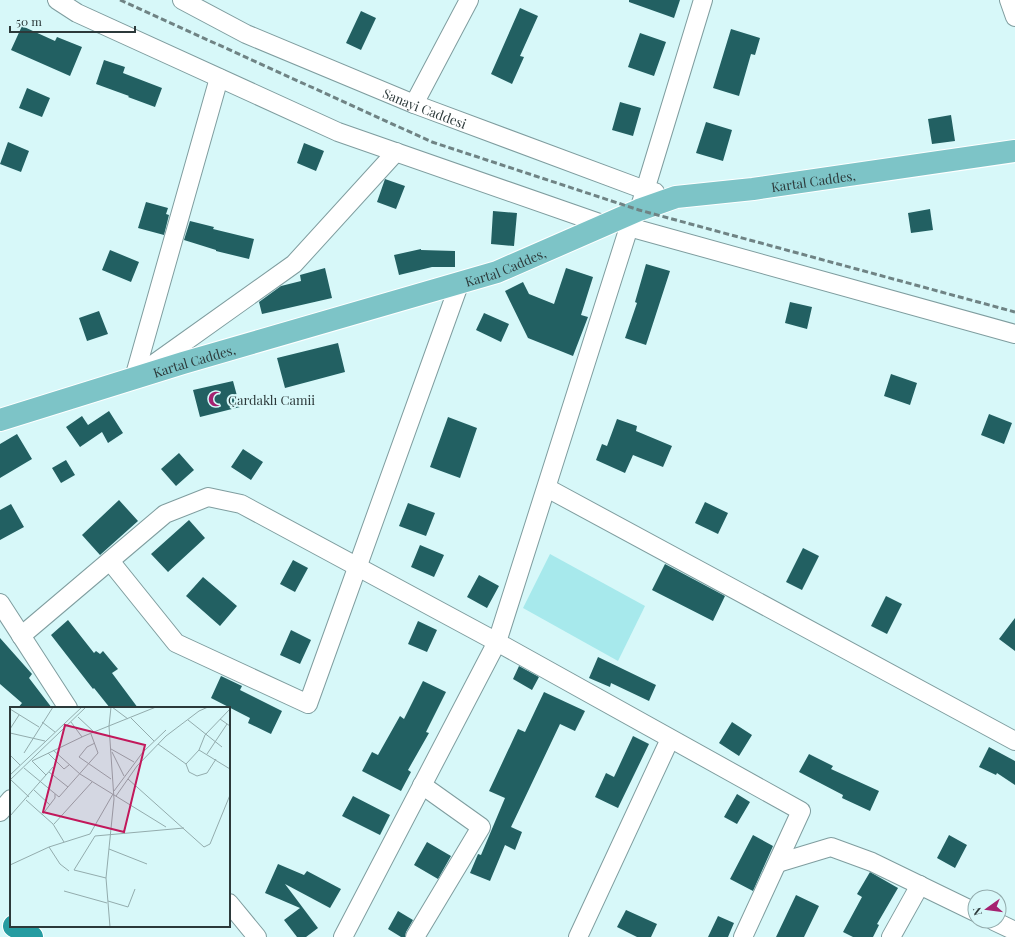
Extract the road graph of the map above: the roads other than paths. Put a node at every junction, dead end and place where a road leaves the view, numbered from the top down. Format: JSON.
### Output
{"nodes":[{"id":1,"x":57,"y":0,"type":"edge"},
{"id":2,"x":182,"y":0,"type":"edge"},
{"id":3,"x":468,"y":0,"type":"edge"},
{"id":4,"x":703,"y":0,"type":"edge"},
{"id":5,"x":1009,"y":0,"type":"edge"},
{"id":6,"x":1015,"y":17,"type":"edge"},
{"id":7,"x":219,"y":78,"type":"junction"},
{"id":8,"x":414,"y":104,"type":"junction"},
{"id":9,"x":1015,"y":151,"type":"edge"},
{"id":10,"x":396,"y":152,"type":"junction"},
{"id":11,"x":638,"y":209,"type":"junction"},
{"id":12,"x":605,"y":225,"type":"junction"},
{"id":13,"x":460,"y":282,"type":"junction"},
{"id":14,"x":1015,"y":334,"type":"edge"},
{"id":15,"x":134,"y":378,"type":"junction"},
{"id":16,"x":0,"y":420,"type":"edge"},
{"id":17,"x":547,"y":488,"type":"junction"},
{"id":18,"x":110,"y":561,"type":"junction"},
{"id":19,"x":357,"y":568,"type":"junction"},
{"id":20,"x":0,"y":603,"type":"edge"},
{"id":21,"x":21,"y":636,"type":"junction"},
{"id":22,"x":496,"y":642,"type":"junction"},
{"id":23,"x":67,"y":707,"type":"edge"},
{"id":24,"x":670,"y":739,"type":"junction"},
{"id":25,"x":1015,"y":741,"type":"edge"},
{"id":26,"x":422,"y":785,"type":"junction"},
{"id":27,"x":10,"y":800,"type":"edge"},
{"id":28,"x":0,"y":812,"type":"edge"},
{"id":29,"x":778,"y":864,"type":"junction"},
{"id":30,"x":920,"y":885,"type":"junction"},
{"id":31,"x":230,"y":903,"type":"edge"},
{"id":32,"x":967,"y":908,"type":"edge"},
{"id":33,"x":0,"y":917,"type":"edge"},
{"id":34,"x":10,"y":923,"type":"edge"},
{"id":35,"x":16,"y":927,"type":"edge"},
{"id":36,"x":32,"y":937,"type":"edge"},
{"id":37,"x":257,"y":937,"type":"edge"},
{"id":38,"x":343,"y":937,"type":"edge"},
{"id":39,"x":415,"y":937,"type":"edge"},
{"id":40,"x":578,"y":937,"type":"edge"},
{"id":41,"x":743,"y":937,"type":"edge"},
{"id":42,"x":891,"y":937,"type":"edge"}],
"edges":[{"from":1,"to":7,"type":"street"},
{"from":2,"to":8,"type":"street","name":"Sanayi Caddesi"},
{"from":3,"to":8,"type":"street"},
{"from":4,"to":11,"type":"street"},
{"from":5,"to":6,"type":"street"},
{"from":7,"to":10,"type":"street"},
{"from":7,"to":15,"type":"street"},
{"from":8,"to":11,"type":"street","name":"Sanayi Caddesi"},
{"from":9,"to":11,"type":"main road","name":"Kartal Caddes,"},
{"from":10,"to":12,"type":"street"},
{"from":10,"to":15,"type":"street"},
{"from":11,"to":12,"type":"main road","name":"Kartal Caddes,"},
{"from":11,"to":14,"type":"street","name":"Sanayi Caddesi"},
{"from":11,"to":17,"type":"street"},
{"from":12,"to":13,"type":"main road","name":"Kartal Caddes,"},
{"from":13,"to":15,"type":"main road","name":"Kartal Caddes,"},
{"from":13,"to":19,"type":"street"},
{"from":15,"to":16,"type":"main road","name":"Kartal Caddes,"},
{"from":17,"to":22,"type":"street"},
{"from":17,"to":25,"type":"street"},
{"from":18,"to":19,"type":"street"},
{"from":18,"to":19,"type":"street"},
{"from":18,"to":21,"type":"street"},
{"from":19,"to":22,"type":"street"},
{"from":20,"to":21,"type":"street"},
{"from":21,"to":23,"type":"street"},
{"from":22,"to":24,"type":"street"},
{"from":22,"to":26,"type":"street"},
{"from":24,"to":29,"type":"street"},
{"from":24,"to":40,"type":"street"},
{"from":26,"to":38,"type":"street"},
{"from":26,"to":39,"type":"street"},
{"from":27,"to":28,"type":"street"},
{"from":29,"to":30,"type":"street"},
{"from":29,"to":41,"type":"street"},
{"from":30,"to":32,"type":"street"},
{"from":30,"to":42,"type":"street"},
{"from":31,"to":37,"type":"street"},
{"from":33,"to":34,"type":"highway"},
{"from":35,"to":36,"type":"highway"}]}
